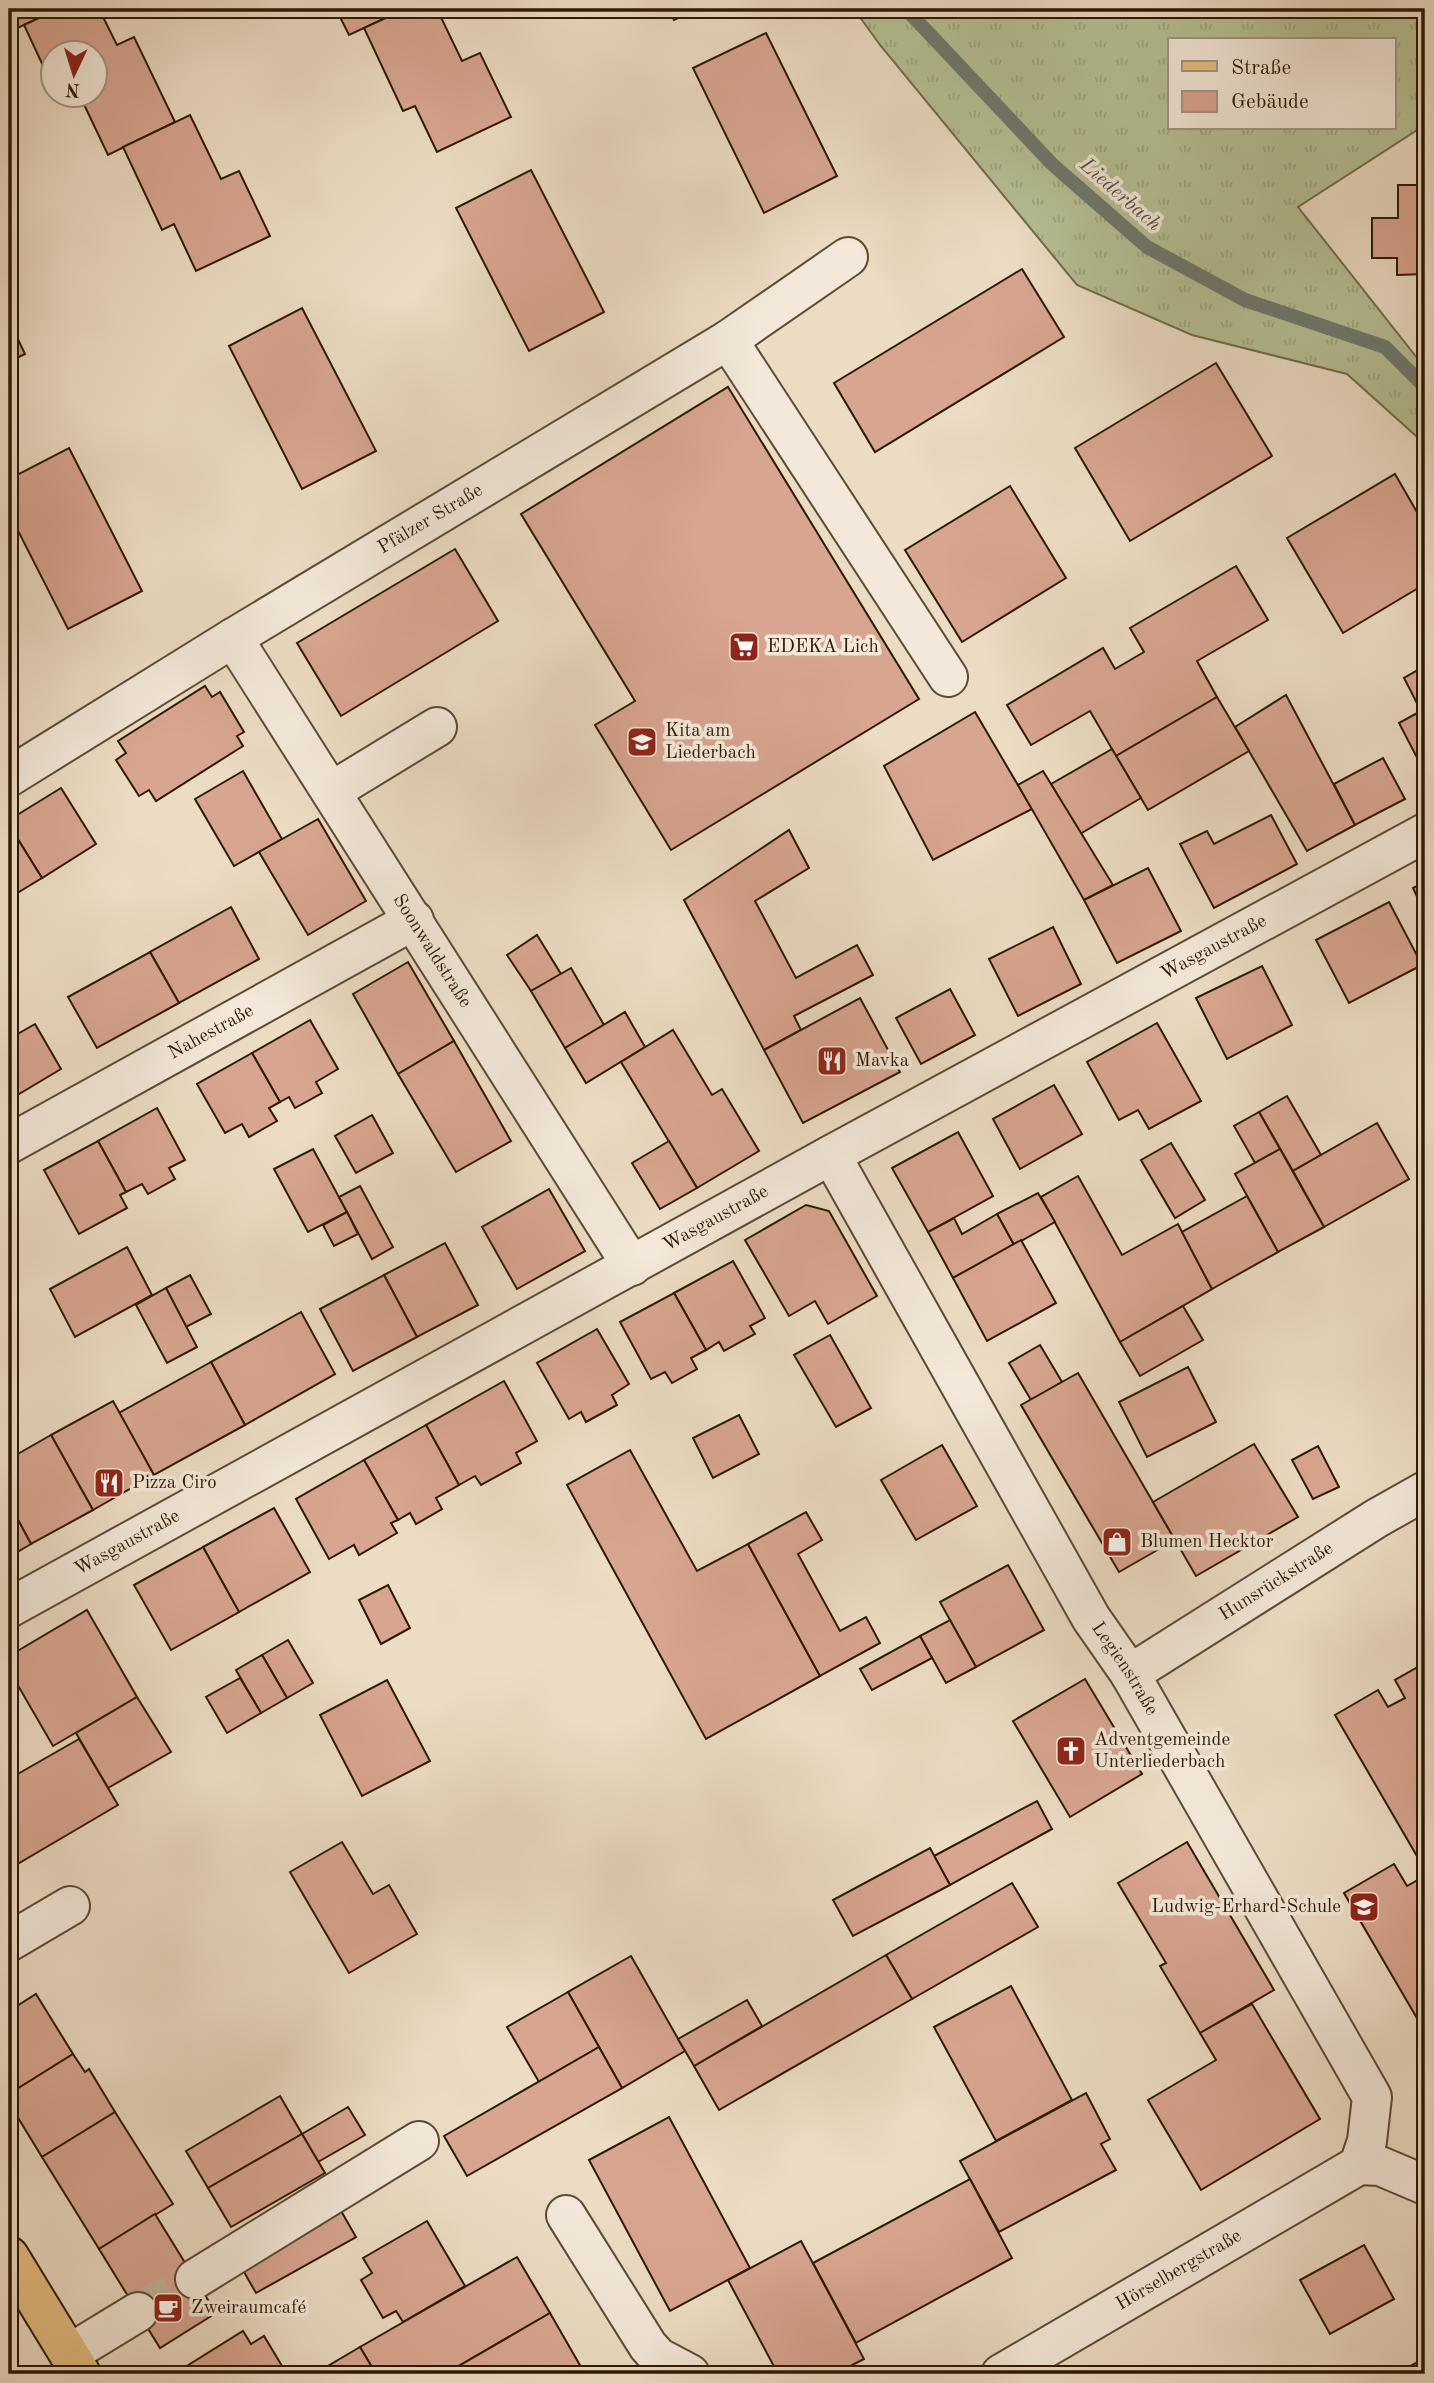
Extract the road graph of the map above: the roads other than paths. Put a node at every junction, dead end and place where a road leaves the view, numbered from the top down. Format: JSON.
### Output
{"nodes":[{"id":1,"x":848,"y":257,"type":"dead end"},
{"id":2,"x":728,"y":340,"type":"junction"},
{"id":3,"x":233,"y":638,"type":"junction"},
{"id":4,"x":948,"y":677,"type":"dead end"},
{"id":5,"x":438,"y":727,"type":"dead end"},
{"id":6,"x":9,"y":777,"type":"edge"},
{"id":7,"x":332,"y":791,"type":"junction"},
{"id":8,"x":1425,"y":833,"type":"edge"},
{"id":9,"x":414,"y":920,"type":"junction"},
{"id":10,"x":9,"y":1144,"type":"edge"},
{"id":11,"x":831,"y":1155,"type":"junction"},
{"id":12,"x":632,"y":1266,"type":"junction"},
{"id":13,"x":1425,"y":1491,"type":"edge"},
{"id":14,"x":9,"y":1608,"type":"edge"},
{"id":15,"x":1130,"y":1674,"type":"junction"},
{"id":16,"x":70,"y":1906,"type":"dead end"},
{"id":17,"x":9,"y":1942,"type":"edge"},
{"id":18,"x":419,"y":2141,"type":"dead end"},
{"id":19,"x":1359,"y":2165,"type":"junction"},
{"id":20,"x":1425,"y":2185,"type":"edge"},
{"id":21,"x":566,"y":2215,"type":"dead end"},
{"id":22,"x":9,"y":2256,"type":"edge"},
{"id":23,"x":195,"y":2279,"type":"tunnel mouth"},
{"id":24,"x":138,"y":2312,"type":"tunnel mouth"},
{"id":25,"x":75,"y":2364,"type":"edge"},
{"id":26,"x":690,"y":2374,"type":"edge"},
{"id":27,"x":1001,"y":2374,"type":"edge"}],
"edges":[{"from":1,"to":2,"type":"street","name":"Pfälzer Straße"},
{"from":2,"to":3,"type":"street","name":"Pfälzer Straße"},
{"from":2,"to":4,"type":"street"},
{"from":3,"to":6,"type":"street","name":"Pfälzer Straße"},
{"from":3,"to":7,"type":"street","name":"Soonwaldstraße"},
{"from":5,"to":7,"type":"street"},
{"from":7,"to":9,"type":"street","name":"Soonwaldstraße"},
{"from":8,"to":11,"type":"street","name":"Wasgaustraße"},
{"from":9,"to":10,"type":"street","name":"Nahestraße"},
{"from":9,"to":12,"type":"street","name":"Soonwaldstraße"},
{"from":11,"to":12,"type":"street","name":"Wasgaustraße"},
{"from":11,"to":15,"type":"street","name":"Legienstraße"},
{"from":12,"to":14,"type":"street","name":"Wasgaustraße"},
{"from":13,"to":15,"type":"street","name":"Hunsrückstraße"},
{"from":15,"to":19,"type":"street","name":"Legienstraße"},
{"from":16,"to":17,"type":"street"},
{"from":18,"to":23,"type":"street"},
{"from":19,"to":20,"type":"street"},
{"from":19,"to":27,"type":"street","name":"Hörselbergstraße"},
{"from":21,"to":26,"type":"street"},
{"from":22,"to":25,"type":"main road"},
{"from":24,"to":25,"type":"street"}]}
